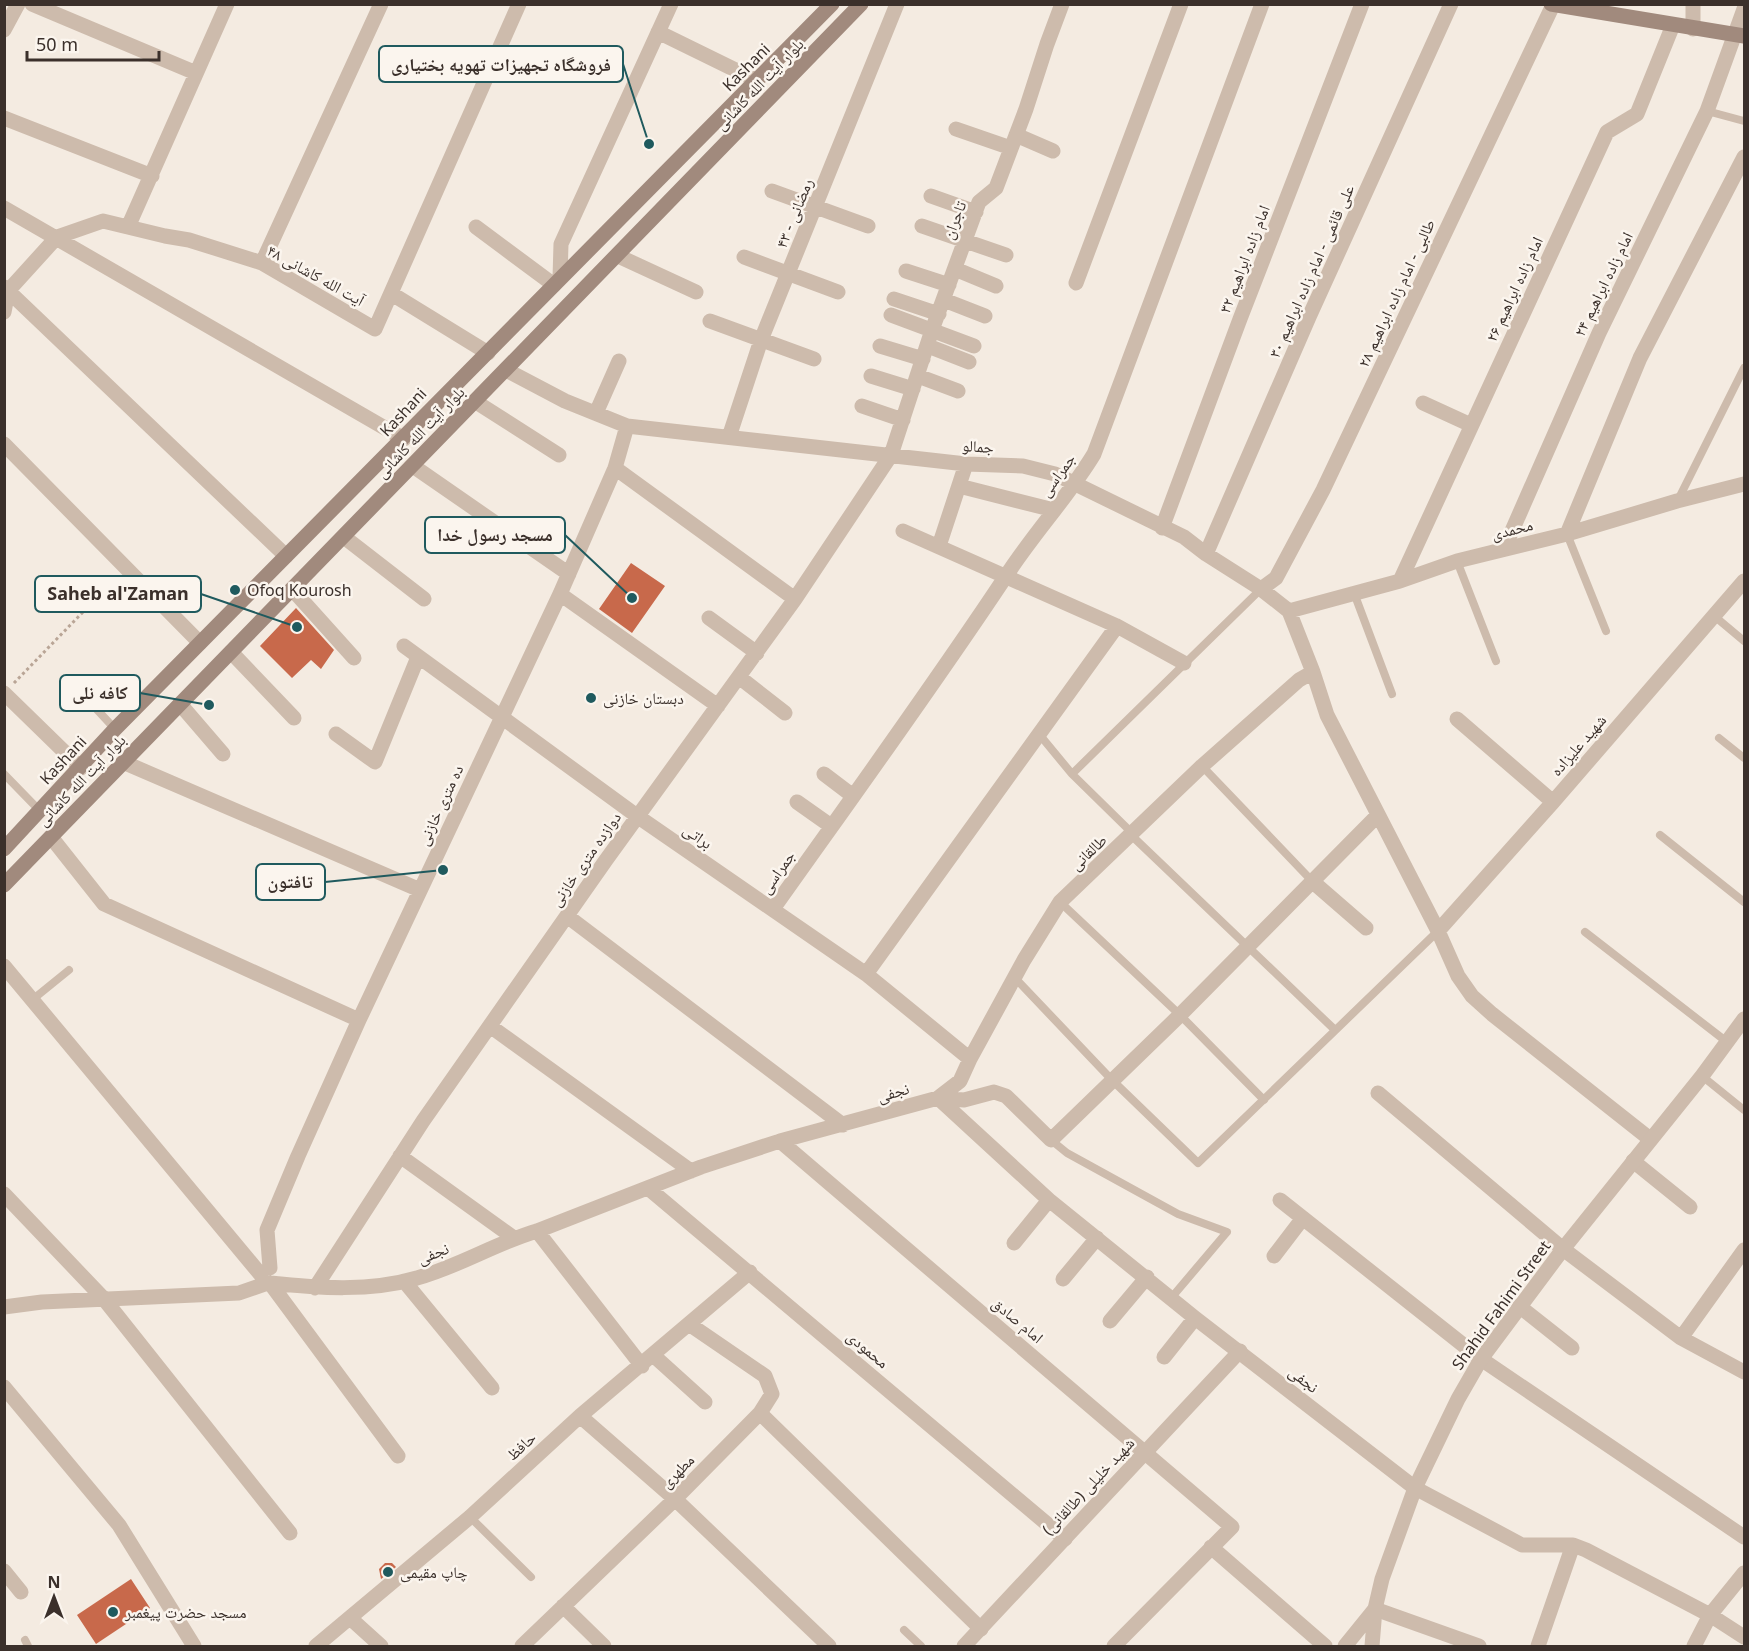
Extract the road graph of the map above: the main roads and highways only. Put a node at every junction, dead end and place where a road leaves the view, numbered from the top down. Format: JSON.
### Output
{"nodes":[{"id":1,"x":832,"y":4,"type":"edge"},
{"id":2,"x":861,"y":4,"type":"edge"},
{"id":3,"x":1552,"y":5,"type":"edge"},
{"id":4,"x":1606,"y":9,"type":"edge"},
{"id":5,"x":1740,"y":35,"type":"edge"},
{"id":6,"x":488,"y":353,"type":"junction"},
{"id":7,"x":506,"y":370,"type":"junction"},
{"id":8,"x":4,"y":849,"type":"edge"},
{"id":9,"x":4,"y":885,"type":"edge"}],
"edges":[{"from":1,"to":6,"type":"main road","name":"Kashani"},
{"from":2,"to":7,"type":"main road","name":"بلوار آیت الله کاشانی"},
{"from":3,"to":4,"type":"main road"},
{"from":4,"to":5,"type":"main road"},
{"from":6,"to":7,"type":"main road"},
{"from":6,"to":8,"type":"main road","name":"Kashani"},
{"from":7,"to":9,"type":"main road","name":"بلوار آیت الله کاشانی"}]}
